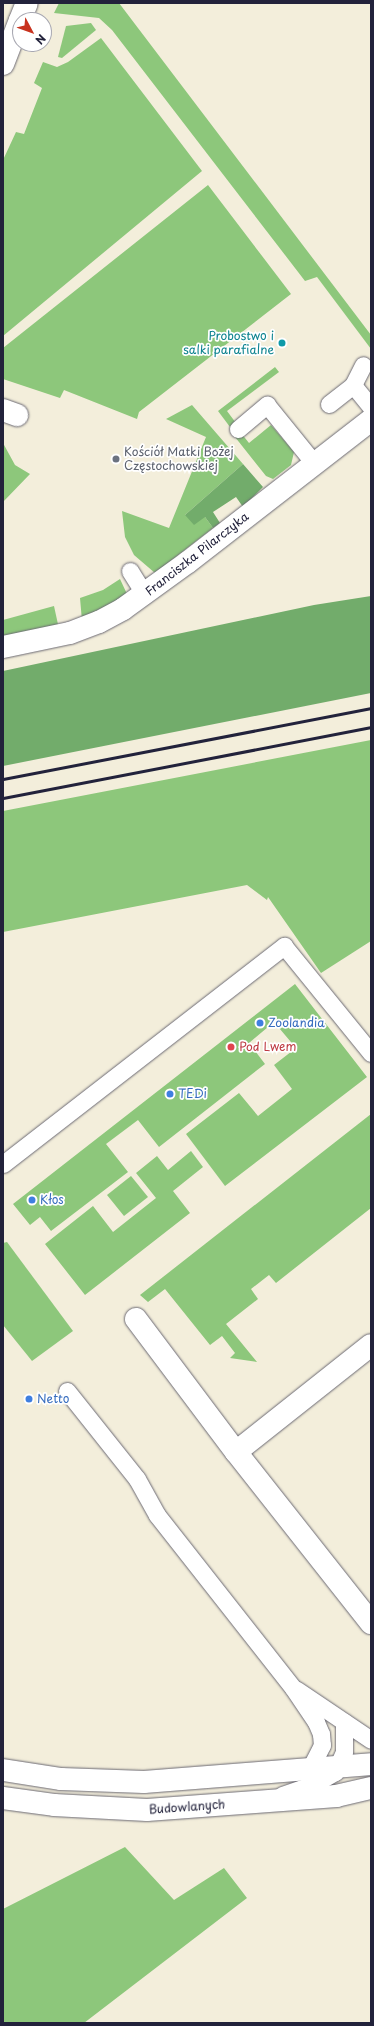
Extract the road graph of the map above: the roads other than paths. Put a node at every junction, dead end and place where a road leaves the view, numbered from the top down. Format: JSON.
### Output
{"nodes":[{"id":1,"x":12,"y":41,"type":"edge"},
{"id":2,"x":3,"y":64,"type":"edge"},
{"id":3,"x":363,"y":365,"type":"dead end"},
{"id":4,"x":353,"y":385,"type":"junction"},
{"id":5,"x":329,"y":404,"type":"dead end"},
{"id":6,"x":371,"y":407,"type":"edge"},
{"id":7,"x":371,"y":420,"type":"edge"},
{"id":8,"x":238,"y":429,"type":"dead end"},
{"id":9,"x":314,"y":463,"type":"junction"},
{"id":10,"x":130,"y":571,"type":"dead end"},
{"id":11,"x":145,"y":595,"type":"junction"},
{"id":12,"x":3,"y":648,"type":"edge"},
{"id":13,"x":371,"y":1053,"type":"edge"},
{"id":14,"x":3,"y":1164,"type":"edge"},
{"id":15,"x":136,"y":1319,"type":"dead end"},
{"id":16,"x":371,"y":1345,"type":"edge"},
{"id":17,"x":66,"y":1391,"type":"dead end"},
{"id":18,"x":236,"y":1452,"type":"junction"},
{"id":19,"x":371,"y":1623,"type":"edge"},
{"id":20,"x":293,"y":1688,"type":"junction"},
{"id":21,"x":344,"y":1722,"type":"junction"},
{"id":22,"x":371,"y":1740,"type":"edge"},
{"id":23,"x":371,"y":1764,"type":"edge"},
{"id":24,"x":338,"y":1767,"type":"junction"},
{"id":25,"x":310,"y":1769,"type":"junction"},
{"id":26,"x":3,"y":1770,"type":"edge"},
{"id":27,"x":371,"y":1788,"type":"edge"},
{"id":28,"x":3,"y":1798,"type":"edge"},
{"id":29,"x":263,"y":1801,"type":"junction"}],
"edges":[{"from":1,"to":2,"type":"street"},
{"from":3,"to":4,"type":"lane"},
{"from":4,"to":5,"type":"lane"},
{"from":4,"to":6,"type":"lane"},
{"from":7,"to":9,"type":"street","name":"Franciszka Pilarczyka"},
{"from":8,"to":9,"type":"lane"},
{"from":9,"to":11,"type":"street","name":"Franciszka Pilarczyka"},
{"from":10,"to":11,"type":"lane"},
{"from":11,"to":12,"type":"street","name":"Franciszka Pilarczyka"},
{"from":13,"to":14,"type":"lane"},
{"from":15,"to":18,"type":"street"},
{"from":16,"to":18,"type":"street"},
{"from":17,"to":20,"type":"lane"},
{"from":18,"to":19,"type":"street"},
{"from":20,"to":21,"type":"lane"},
{"from":20,"to":25,"type":"lane"},
{"from":21,"to":22,"type":"lane"},
{"from":21,"to":24,"type":"lane"},
{"from":23,"to":24,"type":"street"},
{"from":24,"to":25,"type":"street"},
{"from":24,"to":29,"type":"lane"},
{"from":25,"to":26,"type":"street"},
{"from":27,"to":29,"type":"street","name":"Budowlanych"},
{"from":28,"to":29,"type":"street","name":"Budowlanych"}]}
